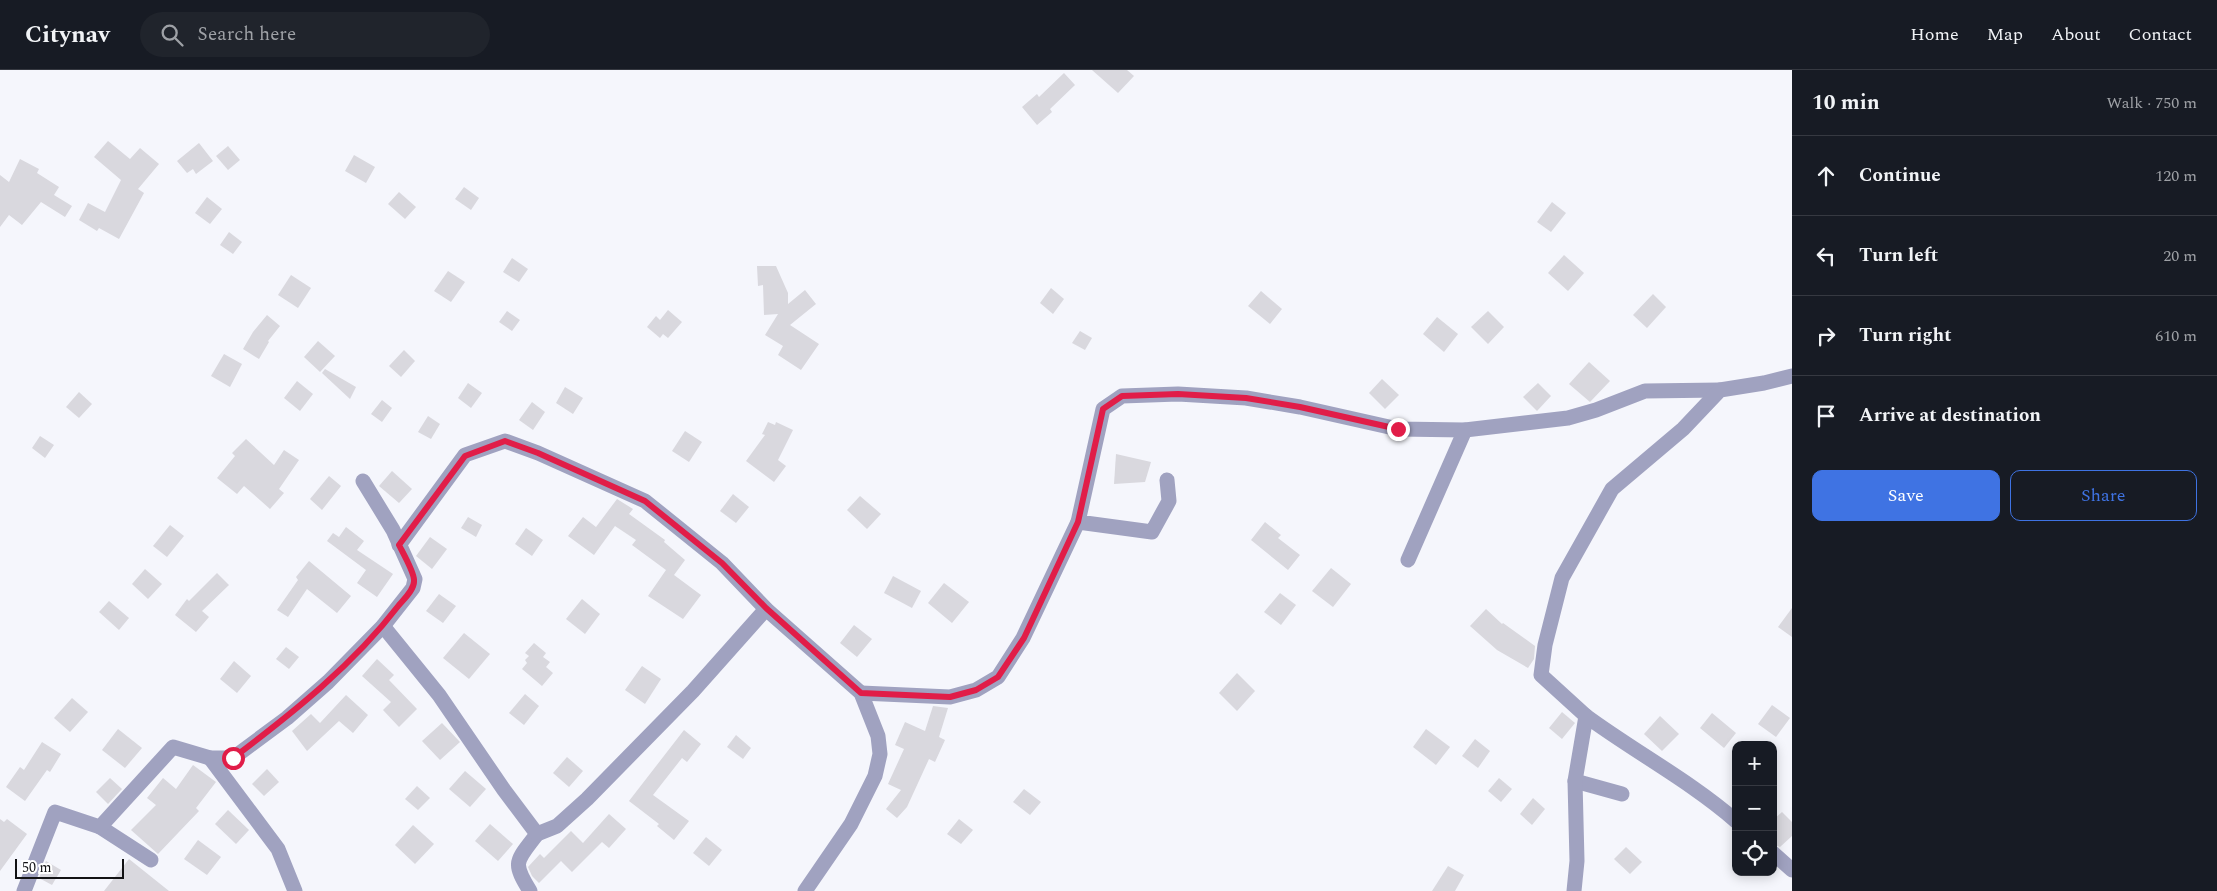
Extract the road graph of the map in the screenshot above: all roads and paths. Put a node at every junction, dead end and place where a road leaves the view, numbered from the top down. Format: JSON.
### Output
{"nodes":[{"id":1,"x":1792,"y":376,"type":"edge"},
{"id":2,"x":1720,"y":390,"type":"junction"},
{"id":3,"x":1465,"y":430,"type":"junction"},
{"id":4,"x":1167,"y":480,"type":"dead end"},
{"id":5,"x":364,"y":481,"type":"dead end"},
{"id":6,"x":1078,"y":522,"type":"junction"},
{"id":7,"x":399,"y":545,"type":"junction"},
{"id":8,"x":1408,"y":560,"type":"dead end"},
{"id":9,"x":766,"y":608,"type":"junction"},
{"id":10,"x":383,"y":626,"type":"junction"},
{"id":11,"x":861,"y":693,"type":"junction"},
{"id":12,"x":1586,"y":716,"type":"junction"},
{"id":13,"x":210,"y":758,"type":"junction"},
{"id":14,"x":1576,"y":781,"type":"junction"},
{"id":15,"x":1622,"y":794,"type":"dead end"},
{"id":16,"x":1732,"y":818,"type":"edge"},
{"id":17,"x":100,"y":827,"type":"junction"},
{"id":18,"x":537,"y":834,"type":"junction"},
{"id":19,"x":1777,"y":857,"type":"edge"},
{"id":20,"x":151,"y":860,"type":"dead end"},
{"id":21,"x":1792,"y":870,"type":"edge"},
{"id":22,"x":24,"y":891,"type":"edge"},
{"id":23,"x":295,"y":891,"type":"edge"},
{"id":24,"x":530,"y":891,"type":"edge"},
{"id":25,"x":805,"y":891,"type":"edge"},
{"id":26,"x":1574,"y":891,"type":"edge"}],
"edges":[{"from":1,"to":2,"type":"street"},
{"from":2,"to":3,"type":"street"},
{"from":2,"to":12,"type":"street"},
{"from":3,"to":6,"type":"street"},
{"from":3,"to":8,"type":"street"},
{"from":4,"to":6,"type":"street"},
{"from":5,"to":7,"type":"street"},
{"from":6,"to":11,"type":"street"},
{"from":7,"to":9,"type":"street"},
{"from":7,"to":10,"type":"street"},
{"from":9,"to":11,"type":"street"},
{"from":9,"to":18,"type":"street"},
{"from":10,"to":13,"type":"street"},
{"from":10,"to":18,"type":"street"},
{"from":11,"to":25,"type":"street"},
{"from":12,"to":14,"type":"street"},
{"from":12,"to":16,"type":"street"},
{"from":13,"to":17,"type":"street"},
{"from":13,"to":23,"type":"street"},
{"from":14,"to":15,"type":"street"},
{"from":14,"to":26,"type":"street"},
{"from":17,"to":20,"type":"street"},
{"from":17,"to":22,"type":"street"},
{"from":18,"to":24,"type":"street"},
{"from":19,"to":21,"type":"street"}]}
